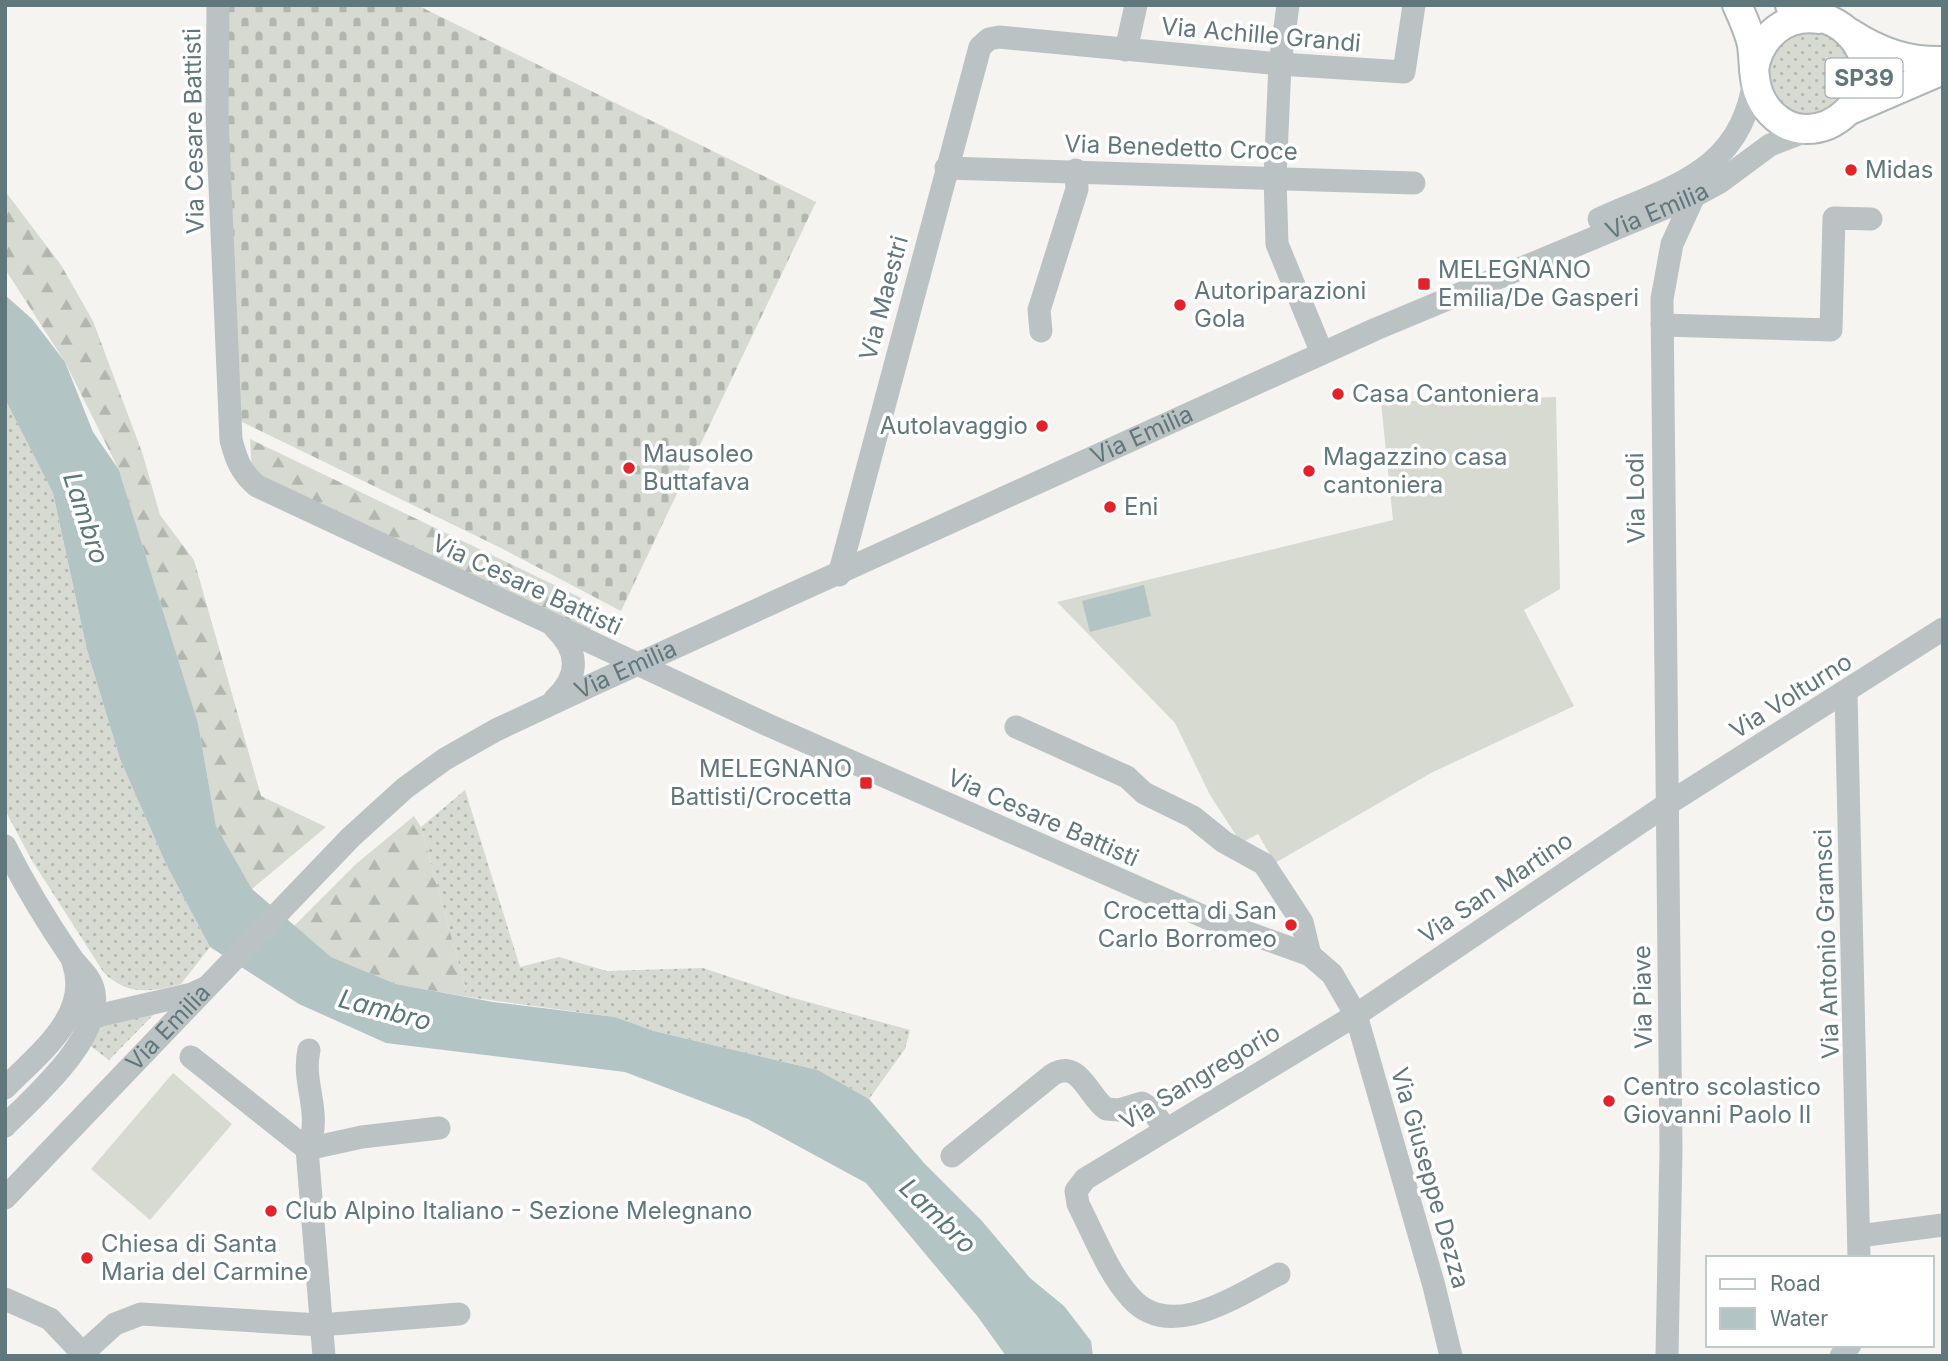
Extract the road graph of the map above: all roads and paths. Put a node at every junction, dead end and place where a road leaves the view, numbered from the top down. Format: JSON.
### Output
{"nodes":[{"id":1,"x":218,"y":5,"type":"edge"},
{"id":2,"x":1136,"y":5,"type":"edge"},
{"id":3,"x":1288,"y":5,"type":"edge"},
{"id":4,"x":1414,"y":5,"type":"edge"},
{"id":5,"x":1737,"y":5,"type":"edge"},
{"id":6,"x":1790,"y":5,"type":"edge"},
{"id":7,"x":1836,"y":25,"type":"junction"},
{"id":8,"x":989,"y":40,"type":"joint"},
{"id":9,"x":1126,"y":50,"type":"junction"},
{"id":10,"x":1943,"y":61,"type":"edge"},
{"id":11,"x":1280,"y":64,"type":"junction"},
{"id":12,"x":1943,"y":70,"type":"edge"},
{"id":13,"x":1754,"y":75,"type":"junction"},
{"id":14,"x":1850,"y":110,"type":"junction"},
{"id":15,"x":1815,"y":128,"type":"junction"},
{"id":16,"x":946,"y":168,"type":"junction"},
{"id":17,"x":1076,"y":170,"type":"junction"},
{"id":18,"x":1275,"y":178,"type":"junction"},
{"id":19,"x":1414,"y":183,"type":"dead end"},
{"id":20,"x":1694,"y":196,"type":"junction"},
{"id":21,"x":1871,"y":219,"type":"dead end"},
{"id":22,"x":1662,"y":325,"type":"junction"},
{"id":23,"x":1376,"y":329,"type":"junction"},
{"id":24,"x":1041,"y":331,"type":"dead end"},
{"id":25,"x":1322,"y":353,"type":"junction"},
{"id":26,"x":839,"y":575,"type":"junction"},
{"id":27,"x":552,"y":626,"type":"junction"},
{"id":28,"x":1943,"y":629,"type":"edge"},
{"id":29,"x":637,"y":666,"type":"junction"},
{"id":30,"x":1846,"y":693,"type":"junction"},
{"id":31,"x":550,"y":705,"type":"junction"},
{"id":32,"x":1016,"y":727,"type":"dead end"},
{"id":33,"x":1665,"y":805,"type":"junction"},
{"id":34,"x":5,"y":846,"type":"edge"},
{"id":35,"x":1310,"y":955,"type":"junction"},
{"id":36,"x":72,"y":959,"type":"junction"},
{"id":37,"x":215,"y":978,"type":"junction"},
{"id":38,"x":92,"y":983,"type":"junction"},
{"id":39,"x":142,"y":1003,"type":"junction"},
{"id":40,"x":1356,"y":1015,"type":"junction"},
{"id":41,"x":92,"y":1017,"type":"junction"},
{"id":42,"x":309,"y":1050,"type":"dead end"},
{"id":43,"x":191,"y":1056,"type":"dead end"},
{"id":44,"x":5,"y":1088,"type":"edge"},
{"id":45,"x":5,"y":1126,"type":"edge"},
{"id":46,"x":439,"y":1128,"type":"dead end"},
{"id":47,"x":1165,"y":1128,"type":"junction"},
{"id":48,"x":307,"y":1149,"type":"junction"},
{"id":49,"x":952,"y":1156,"type":"dead end"},
{"id":50,"x":5,"y":1198,"type":"edge"},
{"id":51,"x":1943,"y":1225,"type":"edge"},
{"id":52,"x":1859,"y":1247,"type":"edge"},
{"id":53,"x":1279,"y":1273,"type":"dead end"},
{"id":54,"x":5,"y":1299,"type":"edge"},
{"id":55,"x":459,"y":1314,"type":"dead end"},
{"id":56,"x":320,"y":1325,"type":"junction"},
{"id":57,"x":84,"y":1355,"type":"edge"},
{"id":58,"x":324,"y":1356,"type":"edge"},
{"id":59,"x":1451,"y":1356,"type":"edge"},
{"id":60,"x":1667,"y":1356,"type":"edge"}],
"edges":[{"from":1,"to":27,"type":"street","name":"Via Cesare Battisti"},
{"from":2,"to":9,"type":"street"},
{"from":3,"to":11,"type":"street"},
{"from":4,"to":11,"type":"street","name":"Via Achille Grandi"},
{"from":5,"to":13,"type":"main road","number":"SP39"},
{"from":6,"to":7,"type":"main road"},
{"from":7,"to":10,"type":"main road"},
{"from":7,"to":13,"type":"main road"},
{"from":7,"to":14,"type":"main road","number":"SP39"},
{"from":8,"to":9,"type":"street","name":"Via Achille Grandi"},
{"from":8,"to":16,"type":"street","name":"Via Maestri"},
{"from":9,"to":11,"type":"street","name":"Via Achille Grandi"},
{"from":11,"to":18,"type":"street"},
{"from":12,"to":14,"type":"main road"},
{"from":13,"to":15,"type":"main road","number":"SP39"},
{"from":13,"to":23,"type":"street","name":"Via Emilia"},
{"from":14,"to":15,"type":"main road","number":"SP39"},
{"from":15,"to":20,"type":"street","name":"Via Emilia"},
{"from":16,"to":17,"type":"street","name":"Via Benedetto Croce"},
{"from":16,"to":26,"type":"street","name":"Via Maestri"},
{"from":17,"to":18,"type":"street","name":"Via Benedetto Croce"},
{"from":17,"to":24,"type":"street"},
{"from":18,"to":19,"type":"street","name":"Via Benedetto Croce"},
{"from":18,"to":25,"type":"street"},
{"from":20,"to":22,"type":"street","name":"Via Lodi"},
{"from":20,"to":23,"type":"street","name":"Via Emilia"},
{"from":21,"to":22,"type":"street"},
{"from":22,"to":33,"type":"street","name":"Via Lodi"},
{"from":23,"to":25,"type":"street","name":"Via Emilia"},
{"from":25,"to":26,"type":"street","name":"Via Emilia"},
{"from":26,"to":29,"type":"street","name":"Via Emilia"},
{"from":27,"to":29,"type":"street","name":"Via Cesare Battisti"},
{"from":27,"to":31,"type":"street"},
{"from":28,"to":30,"type":"street","name":"Via Volturno"},
{"from":29,"to":31,"type":"street","name":"Via Emilia"},
{"from":29,"to":35,"type":"street","name":"Via Cesare Battisti"},
{"from":30,"to":33,"type":"street","name":"Via Volturno"},
{"from":30,"to":52,"type":"street","name":"Via Antonio Gramsci"},
{"from":31,"to":37,"type":"street","name":"Via Emilia"},
{"from":32,"to":35,"type":"street"},
{"from":33,"to":40,"type":"street","name":"Via San Martino"},
{"from":33,"to":60,"type":"street","name":"Via Piave"},
{"from":34,"to":36,"type":"street"},
{"from":35,"to":40,"type":"street","name":"Via Cesare Battisti"},
{"from":36,"to":38,"type":"street"},
{"from":36,"to":44,"type":"street"},
{"from":37,"to":39,"type":"street"},
{"from":37,"to":50,"type":"street","name":"Via Emilia"},
{"from":38,"to":39,"type":"street"},
{"from":38,"to":41,"type":"street"},
{"from":39,"to":41,"type":"street"},
{"from":40,"to":47,"type":"street","name":"Via Sangregorio"},
{"from":40,"to":59,"type":"street","name":"Via Giuseppe Dezza"},
{"from":41,"to":45,"type":"street"},
{"from":42,"to":48,"type":"street"},
{"from":43,"to":48,"type":"street"},
{"from":46,"to":48,"type":"street"},
{"from":47,"to":49,"type":"street"},
{"from":47,"to":53,"type":"street","name":"Via Sangregorio"},
{"from":48,"to":56,"type":"street"},
{"from":51,"to":52,"type":"street"},
{"from":54,"to":57,"type":"street"},
{"from":55,"to":56,"type":"street"},
{"from":56,"to":57,"type":"street"},
{"from":56,"to":58,"type":"street"}]}
